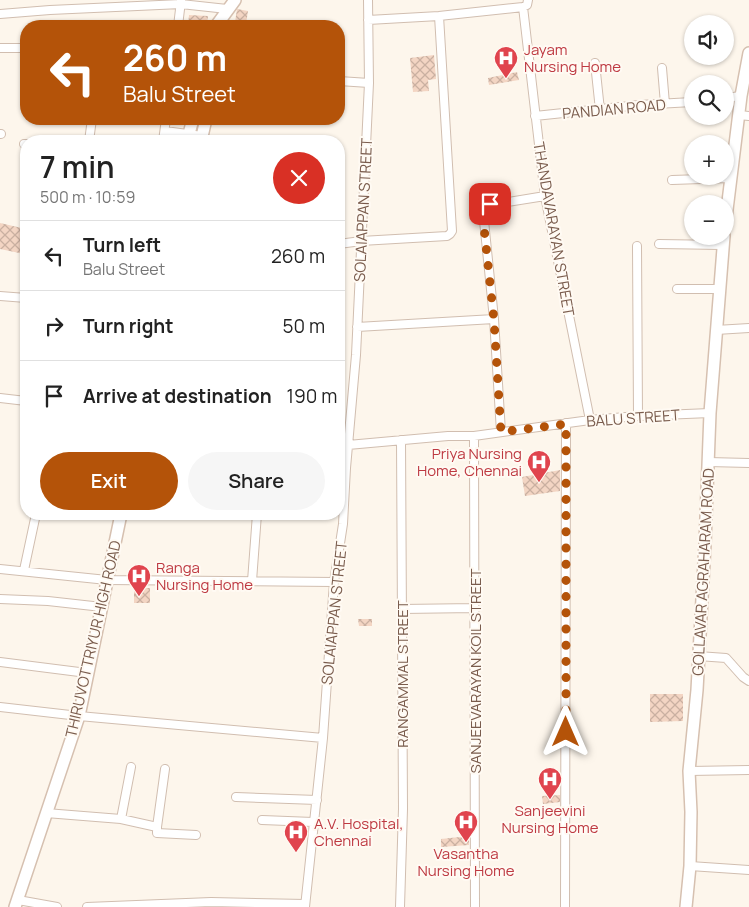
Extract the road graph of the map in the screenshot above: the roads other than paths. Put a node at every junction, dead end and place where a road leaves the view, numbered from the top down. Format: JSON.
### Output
{"nodes":[{"id":1,"x":50,"y":0,"type":"edge"},
{"id":2,"x":368,"y":0,"type":"edge"},
{"id":3,"x":528,"y":0,"type":"edge"},
{"id":4,"x":181,"y":2,"type":"edge"},
{"id":5,"x":91,"y":4,"type":"edge"},
{"id":6,"x":231,"y":4,"type":"edge"},
{"id":7,"x":523,"y":7,"type":"junction"},
{"id":8,"x":50,"y":10,"type":"junction"},
{"id":9,"x":0,"y":14,"type":"edge"},
{"id":10,"x":439,"y":16,"type":"junction"},
{"id":11,"x":179,"y":20,"type":"edge"},
{"id":12,"x":220,"y":20,"type":"edge"},
{"id":13,"x":227,"y":20,"type":"edge"},
{"id":14,"x":368,"y":20,"type":"junction"},
{"id":15,"x":0,"y":48,"type":"edge"},
{"id":16,"x":20,"y":48,"type":"edge"},
{"id":17,"x":749,"y":53,"type":"edge"},
{"id":18,"x":595,"y":63,"type":"dead end"},
{"id":19,"x":748,"y":66,"type":"edge"},
{"id":20,"x":662,"y":68,"type":"dead end"},
{"id":21,"x":345,"y":81,"type":"edge"},
{"id":22,"x":369,"y":83,"type":"junction"},
{"id":23,"x":741,"y":96,"type":"junction"},
{"id":24,"x":734,"y":97,"type":"edge"},
{"id":25,"x":684,"y":103,"type":"edge"},
{"id":26,"x":665,"y":104,"type":"junction"},
{"id":27,"x":600,"y":110,"type":"junction"},
{"id":28,"x":744,"y":115,"type":"edge"},
{"id":29,"x":535,"y":116,"type":"junction"},
{"id":30,"x":166,"y":125,"type":"edge"},
{"id":31,"x":165,"y":131,"type":"junction"},
{"id":32,"x":164,"y":135,"type":"edge"},
{"id":33,"x":178,"y":135,"type":"edge"},
{"id":34,"x":734,"y":163,"type":"edge"},
{"id":35,"x":672,"y":180,"type":"dead end"},
{"id":36,"x":684,"y":180,"type":"edge"},
{"id":37,"x":545,"y":196,"type":"junction"},
{"id":38,"x":361,"y":241,"type":"junction"},
{"id":39,"x":345,"y":243,"type":"edge"},
{"id":40,"x":684,"y":243,"type":"edge"},
{"id":41,"x":659,"y":244,"type":"dead end"},
{"id":42,"x":723,"y":245,"type":"edge"},
{"id":43,"x":637,"y":246,"type":"dead end"},
{"id":44,"x":677,"y":289,"type":"dead end"},
{"id":45,"x":719,"y":289,"type":"junction"},
{"id":46,"x":0,"y":296,"type":"edge"},
{"id":47,"x":20,"y":298,"type":"edge"},
{"id":48,"x":494,"y":320,"type":"junction"},
{"id":49,"x":357,"y":327,"type":"junction"},
{"id":50,"x":749,"y":328,"type":"edge"},
{"id":51,"x":716,"y":330,"type":"junction"},
{"id":52,"x":0,"y":398,"type":"edge"},
{"id":53,"x":20,"y":400,"type":"edge"},
{"id":54,"x":710,"y":413,"type":"junction"},
{"id":55,"x":638,"y":416,"type":"junction"},
{"id":56,"x":590,"y":420,"type":"junction"},
{"id":57,"x":566,"y":424,"type":"junction"},
{"id":58,"x":501,"y":432,"type":"junction"},
{"id":59,"x":474,"y":436,"type":"junction"},
{"id":60,"x":402,"y":440,"type":"junction"},
{"id":61,"x":348,"y":445,"type":"junction"},
{"id":62,"x":345,"y":456,"type":"edge"},
{"id":63,"x":708,"y":462,"type":"junction"},
{"id":64,"x":749,"y":463,"type":"edge"},
{"id":65,"x":35,"y":520,"type":"edge"},
{"id":66,"x":120,"y":520,"type":"edge"},
{"id":67,"x":257,"y":520,"type":"edge"},
{"id":68,"x":343,"y":520,"type":"edge"},
{"id":69,"x":0,"y":569,"type":"edge"},
{"id":70,"x":24,"y":570,"type":"junction"},
{"id":71,"x":107,"y":580,"type":"junction"},
{"id":72,"x":252,"y":581,"type":"junction"},
{"id":73,"x":334,"y":582,"type":"junction"},
{"id":74,"x":0,"y":599,"type":"edge"},
{"id":75,"x":102,"y":607,"type":"junction"},
{"id":76,"x":475,"y":608,"type":"junction"},
{"id":77,"x":402,"y":609,"type":"junction"},
{"id":78,"x":698,"y":656,"type":"junction"},
{"id":79,"x":0,"y":662,"type":"edge"},
{"id":80,"x":87,"y":673,"type":"junction"},
{"id":81,"x":749,"y":681,"type":"edge"},
{"id":82,"x":0,"y":707,"type":"edge"},
{"id":83,"x":79,"y":716,"type":"junction"},
{"id":84,"x":323,"y":738,"type":"junction"},
{"id":85,"x":131,"y":767,"type":"dead end"},
{"id":86,"x":165,"y":769,"type":"dead end"},
{"id":87,"x":749,"y":770,"type":"edge"},
{"id":88,"x":689,"y":771,"type":"junction"},
{"id":89,"x":236,"y":797,"type":"dead end"},
{"id":90,"x":316,"y":800,"type":"junction"},
{"id":91,"x":46,"y":812,"type":"junction"},
{"id":92,"x":121,"y":819,"type":"junction"},
{"id":93,"x":262,"y":820,"type":"dead end"},
{"id":94,"x":314,"y":822,"type":"junction"},
{"id":95,"x":157,"y":827,"type":"junction"},
{"id":96,"x":196,"y":835,"type":"dead end"},
{"id":97,"x":690,"y":866,"type":"junction"},
{"id":98,"x":749,"y":870,"type":"edge"},
{"id":99,"x":16,"y":903,"type":"edge"},
{"id":100,"x":305,"y":905,"type":"edge"},
{"id":101,"x":57,"y":907,"type":"edge"},
{"id":102,"x":87,"y":907,"type":"edge"},
{"id":103,"x":400,"y":907,"type":"edge"},
{"id":104,"x":475,"y":907,"type":"edge"},
{"id":105,"x":565,"y":907,"type":"edge"},
{"id":106,"x":686,"y":907,"type":"edge"}],
"edges":[{"from":1,"to":8,"type":"street"},
{"from":2,"to":14,"type":"street","name":"SOLAIAPPAN STREET"},
{"from":3,"to":7,"type":"street"},
{"from":4,"to":5,"type":"street"},
{"from":4,"to":6,"type":"street"},
{"from":4,"to":11,"type":"street"},
{"from":5,"to":8,"type":"street"},
{"from":6,"to":12,"type":"street"},
{"from":6,"to":13,"type":"street"},
{"from":7,"to":10,"type":"street"},
{"from":7,"to":29,"type":"street","name":"THANDAVARAYAN STREET"},
{"from":8,"to":9,"type":"street"},
{"from":10,"to":14,"type":"street"},
{"from":10,"to":38,"type":"street"},
{"from":14,"to":22,"type":"street","name":"SOLAIAPPAN STREET"},
{"from":15,"to":16,"type":"street"},
{"from":17,"to":19,"type":"street"},
{"from":18,"to":27,"type":"street"},
{"from":19,"to":23,"type":"street"},
{"from":20,"to":26,"type":"street"},
{"from":21,"to":22,"type":"street"},
{"from":22,"to":38,"type":"street","name":"SOLAIAPPAN STREET"},
{"from":23,"to":24,"type":"street"},
{"from":23,"to":28,"type":"street"},
{"from":25,"to":26,"type":"street","name":"PANDIAN ROAD"},
{"from":26,"to":27,"type":"street","name":"PANDIAN ROAD"},
{"from":27,"to":29,"type":"street","name":"PANDIAN ROAD"},
{"from":28,"to":34,"type":"street"},
{"from":29,"to":37,"type":"street","name":"THANDAVARAYAN STREET"},
{"from":30,"to":31,"type":"street"},
{"from":31,"to":32,"type":"street"},
{"from":31,"to":33,"type":"street"},
{"from":35,"to":36,"type":"street"},
{"from":37,"to":48,"type":"street"},
{"from":37,"to":56,"type":"street","name":"THANDAVARAYAN STREET"},
{"from":38,"to":39,"type":"street"},
{"from":38,"to":49,"type":"street","name":"SOLAIAPPAN STREET"},
{"from":40,"to":41,"type":"street"},
{"from":42,"to":45,"type":"street","name":"GOLLAVAR AGRAHARAM ROAD"},
{"from":43,"to":55,"type":"street"},
{"from":44,"to":45,"type":"street"},
{"from":45,"to":51,"type":"street","name":"GOLLAVAR AGRAHARAM ROAD"},
{"from":46,"to":47,"type":"street"},
{"from":48,"to":49,"type":"street"},
{"from":48,"to":58,"type":"street"},
{"from":49,"to":61,"type":"street","name":"SOLAIAPPAN STREET"},
{"from":50,"to":51,"type":"street"},
{"from":51,"to":54,"type":"street","name":"GOLLAVAR AGRAHARAM ROAD"},
{"from":52,"to":53,"type":"street"},
{"from":54,"to":55,"type":"street","name":"BALU STREET"},
{"from":54,"to":63,"type":"street","name":"GOLLAVAR AGRAHARAM ROAD"},
{"from":55,"to":56,"type":"street","name":"BALU STREET"},
{"from":56,"to":57,"type":"street","name":"BALU STREET"},
{"from":57,"to":58,"type":"street","name":"BALU STREET"},
{"from":57,"to":105,"type":"street"},
{"from":58,"to":59,"type":"street","name":"BALU STREET"},
{"from":59,"to":60,"type":"street","name":"BALU STREET"},
{"from":59,"to":76,"type":"street","name":"SANJEEVARAYAN KOIL STREET"},
{"from":60,"to":61,"type":"street","name":"BALU STREET"},
{"from":60,"to":77,"type":"street","name":"RANGAMMAL STREET"},
{"from":61,"to":62,"type":"street","name":"SOLAIAPPAN STREET"},
{"from":63,"to":64,"type":"street"},
{"from":63,"to":78,"type":"street","name":"GOLLAVAR AGRAHARAM ROAD"},
{"from":65,"to":70,"type":"street"},
{"from":66,"to":71,"type":"street","name":"THIRUVOTTRIYUR HIGH ROAD"},
{"from":67,"to":72,"type":"street"},
{"from":68,"to":73,"type":"street","name":"SOLAIAPPAN STREET"},
{"from":69,"to":70,"type":"street"},
{"from":70,"to":71,"type":"street"},
{"from":71,"to":72,"type":"street"},
{"from":71,"to":75,"type":"street","name":"THIRUVOTTRIYUR HIGH ROAD"},
{"from":72,"to":73,"type":"street"},
{"from":73,"to":84,"type":"street","name":"SOLAIAPPAN STREET"},
{"from":74,"to":75,"type":"street"},
{"from":75,"to":80,"type":"street","name":"THIRUVOTTRIYUR HIGH ROAD"},
{"from":76,"to":77,"type":"street"},
{"from":76,"to":104,"type":"street","name":"SANJEEVARAYAN KOIL STREET"},
{"from":77,"to":103,"type":"street","name":"RANGAMMAL STREET"},
{"from":78,"to":81,"type":"street"},
{"from":78,"to":88,"type":"street","name":"GOLLAVAR AGRAHARAM ROAD"},
{"from":79,"to":80,"type":"street"},
{"from":80,"to":83,"type":"street","name":"THIRUVOTTRIYUR HIGH ROAD"},
{"from":82,"to":83,"type":"street"},
{"from":83,"to":84,"type":"street"},
{"from":83,"to":91,"type":"street","name":"THIRUVOTTRIYUR HIGH ROAD"},
{"from":84,"to":90,"type":"street","name":"SOLAIAPPAN STREET"},
{"from":85,"to":92,"type":"street"},
{"from":86,"to":95,"type":"street"},
{"from":87,"to":88,"type":"street"},
{"from":88,"to":97,"type":"street","name":"GOLLAVAR AGRAHARAM ROAD"},
{"from":89,"to":90,"type":"street"},
{"from":90,"to":94,"type":"street","name":"SOLAIAPPAN STREET"},
{"from":91,"to":92,"type":"street"},
{"from":91,"to":99,"type":"street","name":"THIRUVOTTRIYUR HIGH ROAD"},
{"from":92,"to":95,"type":"street"},
{"from":93,"to":94,"type":"street"},
{"from":94,"to":100,"type":"street","name":"SOLAIAPPAN STREET"},
{"from":95,"to":96,"type":"street"},
{"from":97,"to":98,"type":"street"},
{"from":97,"to":106,"type":"street","name":"GOLLAVAR AGRAHARAM ROAD"},
{"from":99,"to":101,"type":"street"},
{"from":100,"to":102,"type":"street"}]}
